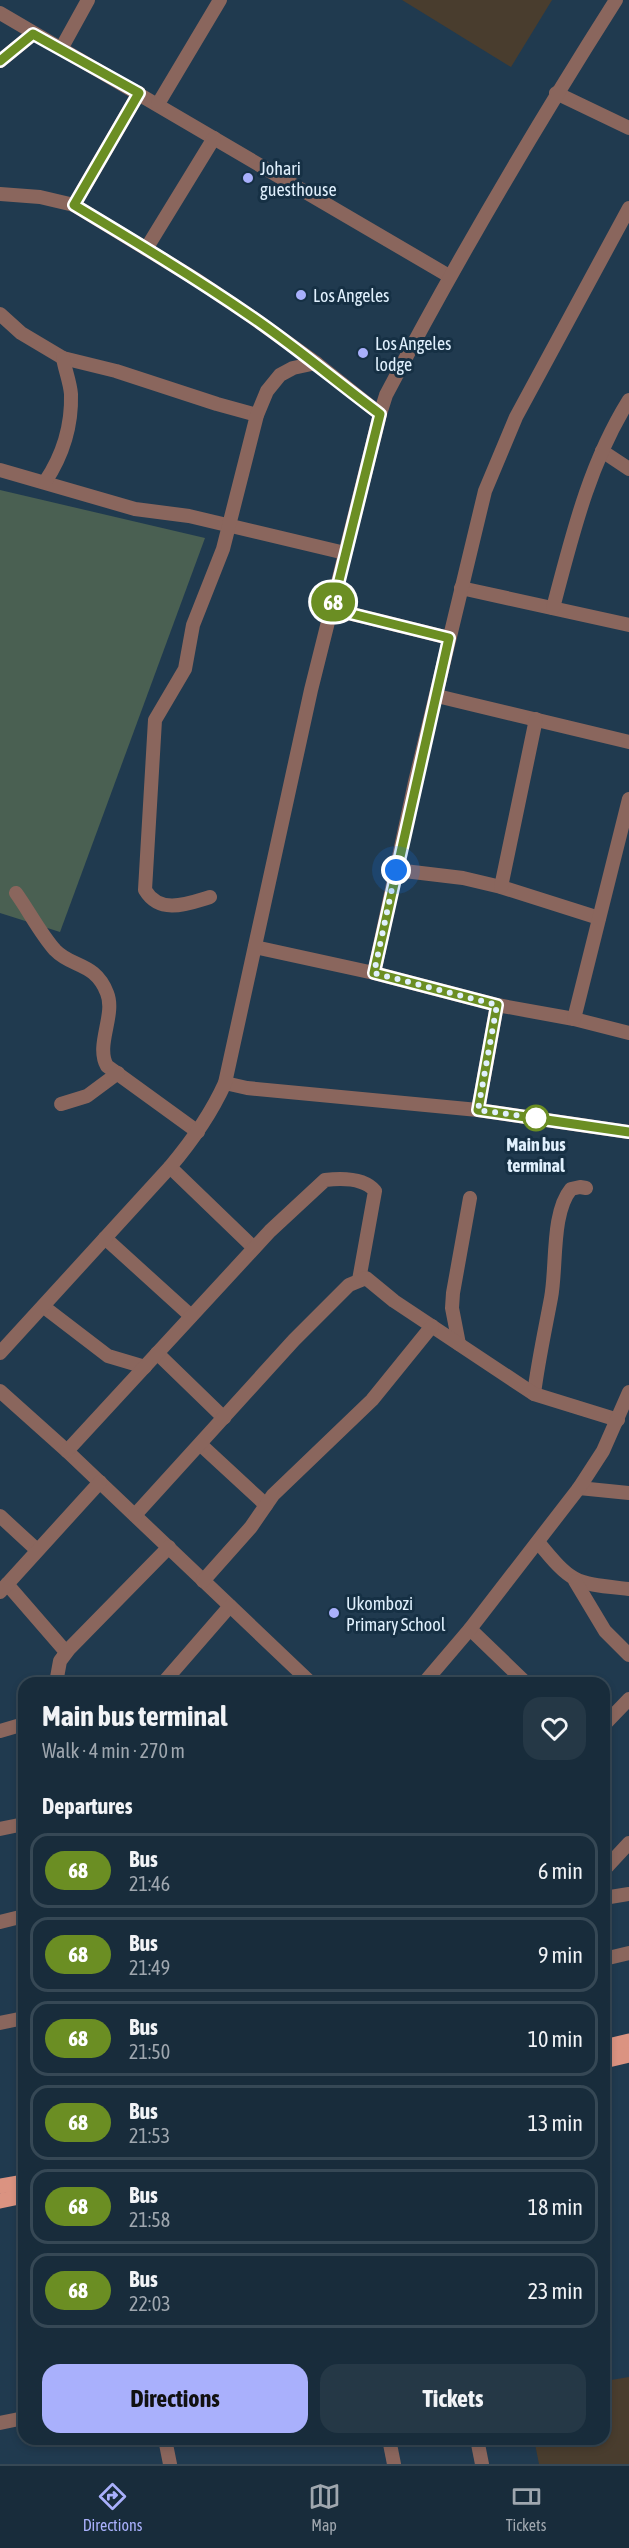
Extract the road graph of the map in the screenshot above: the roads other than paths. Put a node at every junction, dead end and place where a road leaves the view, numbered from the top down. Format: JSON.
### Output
{"nodes":[{"id":1,"x":88,"y":0,"type":"edge"},
{"id":2,"x":220,"y":0,"type":"edge"},
{"id":3,"x":616,"y":0,"type":"edge"},
{"id":4,"x":0,"y":13,"type":"edge"},
{"id":5,"x":33,"y":34,"type":"junction"},
{"id":6,"x":61,"y":49,"type":"junction"},
{"id":7,"x":0,"y":61,"type":"edge"},
{"id":8,"x":139,"y":93,"type":"junction"},
{"id":9,"x":556,"y":93,"type":"junction"},
{"id":10,"x":158,"y":104,"type":"junction"},
{"id":11,"x":629,"y":128,"type":"edge"},
{"id":12,"x":214,"y":138,"type":"junction"},
{"id":13,"x":0,"y":194,"type":"edge"},
{"id":14,"x":74,"y":205,"type":"junction"},
{"id":15,"x":629,"y":208,"type":"edge"},
{"id":16,"x":146,"y":249,"type":"junction"},
{"id":17,"x":449,"y":276,"type":"junction"},
{"id":18,"x":0,"y":314,"type":"edge"},
{"id":19,"x":63,"y":358,"type":"junction"},
{"id":20,"x":316,"y":363,"type":"junction"},
{"id":21,"x":629,"y":400,"type":"edge"},
{"id":22,"x":380,"y":414,"type":"junction"},
{"id":23,"x":257,"y":415,"type":"junction"},
{"id":24,"x":602,"y":451,"type":"junction"},
{"id":25,"x":629,"y":469,"type":"edge"},
{"id":26,"x":0,"y":470,"type":"edge"},
{"id":27,"x":45,"y":482,"type":"junction"},
{"id":28,"x":229,"y":525,"type":"junction"},
{"id":29,"x":345,"y":553,"type":"junction"},
{"id":30,"x":461,"y":588,"type":"junction"},
{"id":31,"x":553,"y":608,"type":"junction"},
{"id":32,"x":332,"y":609,"type":"junction"},
{"id":33,"x":629,"y":625,"type":"edge"},
{"id":34,"x":449,"y":638,"type":"junction"},
{"id":35,"x":437,"y":696,"type":"junction"},
{"id":36,"x":536,"y":719,"type":"junction"},
{"id":37,"x":629,"y":742,"type":"edge"},
{"id":38,"x":629,"y":799,"type":"edge"},
{"id":39,"x":396,"y":870,"type":"junction"},
{"id":40,"x":501,"y":887,"type":"junction"},
{"id":41,"x":16,"y":893,"type":"dead end"},
{"id":42,"x":210,"y":897,"type":"dead end"},
{"id":43,"x":599,"y":918,"type":"junction"},
{"id":44,"x":255,"y":947,"type":"junction"},
{"id":45,"x":374,"y":973,"type":"junction"},
{"id":46,"x":497,"y":1005,"type":"junction"},
{"id":47,"x":574,"y":1019,"type":"junction"},
{"id":48,"x":629,"y":1033,"type":"edge"},
{"id":49,"x":118,"y":1073,"type":"junction"},
{"id":50,"x":225,"y":1083,"type":"junction"},
{"id":51,"x":62,"y":1104,"type":"dead end"},
{"id":52,"x":478,"y":1110,"type":"junction"},
{"id":53,"x":198,"y":1132,"type":"junction"},
{"id":54,"x":629,"y":1132,"type":"edge"},
{"id":55,"x":170,"y":1167,"type":"junction"},
{"id":56,"x":586,"y":1188,"type":"dead end"},
{"id":57,"x":470,"y":1198,"type":"dead end"},
{"id":58,"x":105,"y":1238,"type":"junction"},
{"id":59,"x":254,"y":1248,"type":"junction"},
{"id":60,"x":359,"y":1280,"type":"junction"},
{"id":61,"x":44,"y":1307,"type":"junction"},
{"id":62,"x":191,"y":1316,"type":"junction"},
{"id":63,"x":432,"y":1326,"type":"junction"},
{"id":64,"x":459,"y":1344,"type":"junction"},
{"id":65,"x":0,"y":1353,"type":"edge"},
{"id":66,"x":158,"y":1353,"type":"junction"},
{"id":67,"x":145,"y":1367,"type":"junction"},
{"id":68,"x":0,"y":1391,"type":"edge"},
{"id":69,"x":534,"y":1394,"type":"junction"},
{"id":70,"x":628,"y":1398,"type":"edge"},
{"id":71,"x":224,"y":1418,"type":"junction"},
{"id":72,"x":618,"y":1420,"type":"junction"},
{"id":73,"x":201,"y":1445,"type":"junction"},
{"id":74,"x":67,"y":1451,"type":"junction"},
{"id":75,"x":100,"y":1482,"type":"junction"},
{"id":76,"x":579,"y":1488,"type":"junction"},
{"id":77,"x":629,"y":1493,"type":"edge"},
{"id":78,"x":266,"y":1504,"type":"junction"},
{"id":79,"x":135,"y":1515,"type":"junction"},
{"id":80,"x":0,"y":1516,"type":"edge"},
{"id":81,"x":538,"y":1542,"type":"junction"},
{"id":82,"x":169,"y":1547,"type":"junction"},
{"id":83,"x":37,"y":1550,"type":"junction"},
{"id":84,"x":203,"y":1581,"type":"junction"},
{"id":85,"x":575,"y":1581,"type":"junction"},
{"id":86,"x":4,"y":1588,"type":"edge"},
{"id":87,"x":629,"y":1589,"type":"edge"},
{"id":88,"x":230,"y":1606,"type":"junction"},
{"id":89,"x":470,"y":1629,"type":"junction"},
{"id":90,"x":66,"y":1652,"type":"junction"},
{"id":91,"x":629,"y":1654,"type":"edge"},
{"id":92,"x":58,"y":1677,"type":"edge"},
{"id":93,"x":168,"y":1677,"type":"edge"},
{"id":94,"x":299,"y":1677,"type":"edge"},
{"id":95,"x":429,"y":1677,"type":"edge"},
{"id":96,"x":520,"y":1677,"type":"edge"},
{"id":97,"x":629,"y":1699,"type":"edge"},
{"id":98,"x":610,"y":1719,"type":"edge"},
{"id":99,"x":18,"y":1726,"type":"edge"},
{"id":100,"x":0,"y":1731,"type":"edge"},
{"id":101,"x":18,"y":1825,"type":"edge"},
{"id":102,"x":0,"y":1829,"type":"edge"},
{"id":103,"x":629,"y":1843,"type":"edge"},
{"id":104,"x":610,"y":1864,"type":"edge"},
{"id":105,"x":629,"y":1894,"type":"edge"},
{"id":106,"x":610,"y":1897,"type":"edge"},
{"id":107,"x":18,"y":1918,"type":"edge"},
{"id":108,"x":0,"y":1922,"type":"edge"},
{"id":109,"x":629,"y":1953,"type":"edge"},
{"id":110,"x":610,"y":1958,"type":"edge"},
{"id":111,"x":18,"y":2019,"type":"edge"},
{"id":112,"x":0,"y":2023,"type":"edge"},
{"id":113,"x":629,"y":2041,"type":"edge"},
{"id":114,"x":610,"y":2046,"type":"edge"},
{"id":115,"x":629,"y":2055,"type":"edge"},
{"id":116,"x":610,"y":2060,"type":"edge"},
{"id":117,"x":0,"y":2187,"type":"edge"},
{"id":118,"x":18,"y":2193,"type":"edge"},
{"id":119,"x":18,"y":2196,"type":"edge"},
{"id":120,"x":0,"y":2201,"type":"edge"},
{"id":121,"x":18,"y":2419,"type":"edge"},
{"id":122,"x":0,"y":2423,"type":"edge"},
{"id":123,"x":166,"y":2445,"type":"edge"},
{"id":124,"x":390,"y":2445,"type":"edge"},
{"id":125,"x":478,"y":2445,"type":"edge"},
{"id":126,"x":170,"y":2464,"type":"edge"},
{"id":127,"x":394,"y":2464,"type":"edge"},
{"id":128,"x":482,"y":2464,"type":"edge"}],
"edges":[{"from":1,"to":6,"type":"street"},
{"from":2,"to":10,"type":"street"},
{"from":3,"to":9,"type":"street"},
{"from":4,"to":5,"type":"street"},
{"from":5,"to":6,"type":"street"},
{"from":5,"to":7,"type":"street"},
{"from":6,"to":8,"type":"street"},
{"from":8,"to":10,"type":"street"},
{"from":8,"to":14,"type":"street"},
{"from":9,"to":11,"type":"street"},
{"from":9,"to":17,"type":"street"},
{"from":10,"to":12,"type":"street"},
{"from":12,"to":16,"type":"street"},
{"from":12,"to":17,"type":"street"},
{"from":13,"to":14,"type":"street"},
{"from":14,"to":16,"type":"street"},
{"from":15,"to":30,"type":"street"},
{"from":16,"to":20,"type":"street"},
{"from":17,"to":22,"type":"street"},
{"from":18,"to":19,"type":"street"},
{"from":19,"to":23,"type":"street"},
{"from":19,"to":27,"type":"street"},
{"from":20,"to":22,"type":"street"},
{"from":20,"to":23,"type":"street"},
{"from":21,"to":24,"type":"street"},
{"from":22,"to":29,"type":"street"},
{"from":23,"to":28,"type":"street"},
{"from":24,"to":25,"type":"street"},
{"from":24,"to":31,"type":"street"},
{"from":26,"to":27,"type":"street"},
{"from":27,"to":28,"type":"street"},
{"from":28,"to":29,"type":"street"},
{"from":28,"to":42,"type":"street"},
{"from":29,"to":32,"type":"street"},
{"from":30,"to":31,"type":"street"},
{"from":30,"to":34,"type":"street"},
{"from":31,"to":33,"type":"street"},
{"from":32,"to":34,"type":"street"},
{"from":32,"to":44,"type":"street"},
{"from":34,"to":35,"type":"street"},
{"from":35,"to":36,"type":"street"},
{"from":35,"to":39,"type":"street"},
{"from":36,"to":37,"type":"street"},
{"from":36,"to":40,"type":"street"},
{"from":38,"to":43,"type":"street"},
{"from":39,"to":40,"type":"street"},
{"from":39,"to":45,"type":"street"},
{"from":40,"to":43,"type":"street"},
{"from":41,"to":49,"type":"street"},
{"from":43,"to":47,"type":"street"},
{"from":44,"to":45,"type":"street"},
{"from":44,"to":50,"type":"street"},
{"from":45,"to":46,"type":"street"},
{"from":46,"to":47,"type":"street"},
{"from":46,"to":52,"type":"street"},
{"from":47,"to":48,"type":"street"},
{"from":49,"to":51,"type":"street"},
{"from":49,"to":53,"type":"street"},
{"from":50,"to":52,"type":"street"},
{"from":50,"to":53,"type":"street"},
{"from":52,"to":54,"type":"street"},
{"from":53,"to":55,"type":"street"},
{"from":55,"to":58,"type":"street"},
{"from":55,"to":59,"type":"street"},
{"from":56,"to":69,"type":"street"},
{"from":57,"to":64,"type":"street"},
{"from":58,"to":61,"type":"street"},
{"from":58,"to":62,"type":"street"},
{"from":59,"to":60,"type":"street"},
{"from":59,"to":62,"type":"street"},
{"from":60,"to":63,"type":"street"},
{"from":60,"to":71,"type":"street"},
{"from":61,"to":65,"type":"street"},
{"from":61,"to":67,"type":"street"},
{"from":62,"to":66,"type":"street"},
{"from":63,"to":64,"type":"street"},
{"from":63,"to":78,"type":"street"},
{"from":64,"to":69,"type":"street"},
{"from":66,"to":67,"type":"street"},
{"from":66,"to":71,"type":"street"},
{"from":67,"to":74,"type":"street"},
{"from":68,"to":74,"type":"street"},
{"from":69,"to":72,"type":"street"},
{"from":70,"to":72,"type":"street"},
{"from":71,"to":73,"type":"street"},
{"from":72,"to":76,"type":"street"},
{"from":73,"to":78,"type":"street"},
{"from":73,"to":79,"type":"street"},
{"from":74,"to":75,"type":"street"},
{"from":75,"to":79,"type":"street"},
{"from":75,"to":83,"type":"street"},
{"from":76,"to":77,"type":"street"},
{"from":76,"to":81,"type":"street"},
{"from":78,"to":84,"type":"street"},
{"from":79,"to":82,"type":"street"},
{"from":80,"to":83,"type":"street"},
{"from":81,"to":85,"type":"street"},
{"from":81,"to":89,"type":"street"},
{"from":82,"to":84,"type":"street"},
{"from":82,"to":90,"type":"street"},
{"from":83,"to":86,"type":"street"},
{"from":84,"to":88,"type":"street"},
{"from":85,"to":87,"type":"street"},
{"from":85,"to":91,"type":"street"},
{"from":86,"to":90,"type":"street"},
{"from":88,"to":93,"type":"street"},
{"from":88,"to":94,"type":"street"},
{"from":89,"to":95,"type":"street"},
{"from":89,"to":96,"type":"street"},
{"from":90,"to":92,"type":"street"},
{"from":97,"to":98,"type":"street"},
{"from":99,"to":100,"type":"street"},
{"from":101,"to":102,"type":"street"},
{"from":103,"to":104,"type":"street"},
{"from":105,"to":106,"type":"street"},
{"from":107,"to":108,"type":"street"},
{"from":109,"to":110,"type":"street"},
{"from":111,"to":112,"type":"street"},
{"from":113,"to":114,"type":"main road"},
{"from":115,"to":116,"type":"main road"},
{"from":117,"to":118,"type":"main road"},
{"from":119,"to":120,"type":"main road"},
{"from":121,"to":122,"type":"street"},
{"from":123,"to":126,"type":"street"},
{"from":124,"to":127,"type":"street"},
{"from":125,"to":128,"type":"street"}]}
